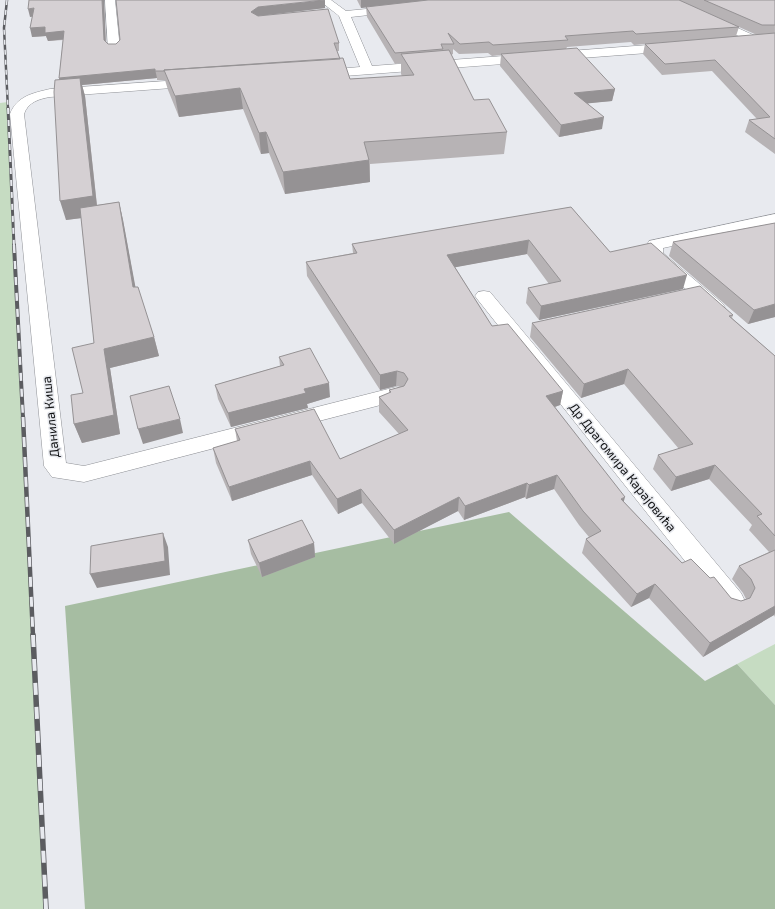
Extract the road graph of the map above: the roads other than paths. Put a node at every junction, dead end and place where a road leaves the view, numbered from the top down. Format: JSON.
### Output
{"nodes":[{"id":1,"x":110,"y":0,"type":"edge"},
{"id":2,"x":324,"y":0,"type":"edge"},
{"id":3,"x":667,"y":0,"type":"edge"},
{"id":4,"x":406,"y":8,"type":"edge"},
{"id":5,"x":323,"y":13,"type":"edge"},
{"id":6,"x":342,"y":13,"type":"junction"},
{"id":7,"x":735,"y":43,"type":"edge"},
{"id":8,"x":689,"y":46,"type":"edge"},
{"id":9,"x":114,"y":49,"type":"edge"},
{"id":10,"x":368,"y":71,"type":"junction"},
{"id":11,"x":304,"y":75,"type":"edge"},
{"id":12,"x":209,"y":82,"type":"edge"},
{"id":13,"x":775,"y":219,"type":"edge"},
{"id":14,"x":700,"y":292,"type":"junction"},
{"id":15,"x":484,"y":296,"type":"dead end"},
{"id":16,"x":676,"y":298,"type":"edge"},
{"id":17,"x":728,"y":318,"type":"edge"},
{"id":18,"x":396,"y":394,"type":"edge"},
{"id":19,"x":734,"y":602,"type":"edge"}],
"edges":[{"from":1,"to":9,"type":"street"},
{"from":2,"to":6,"type":"street"},
{"from":3,"to":7,"type":"street"},
{"from":4,"to":6,"type":"street"},
{"from":5,"to":6,"type":"street"},
{"from":6,"to":10,"type":"street"},
{"from":8,"to":10,"type":"street"},
{"from":10,"to":11,"type":"street"},
{"from":12,"to":18,"type":"street","name":"Данила Киша"},
{"from":13,"to":14,"type":"street"},
{"from":14,"to":16,"type":"street"},
{"from":14,"to":17,"type":"street"},
{"from":15,"to":19,"type":"street","name":"Др Драгомира Карајовића"}]}
